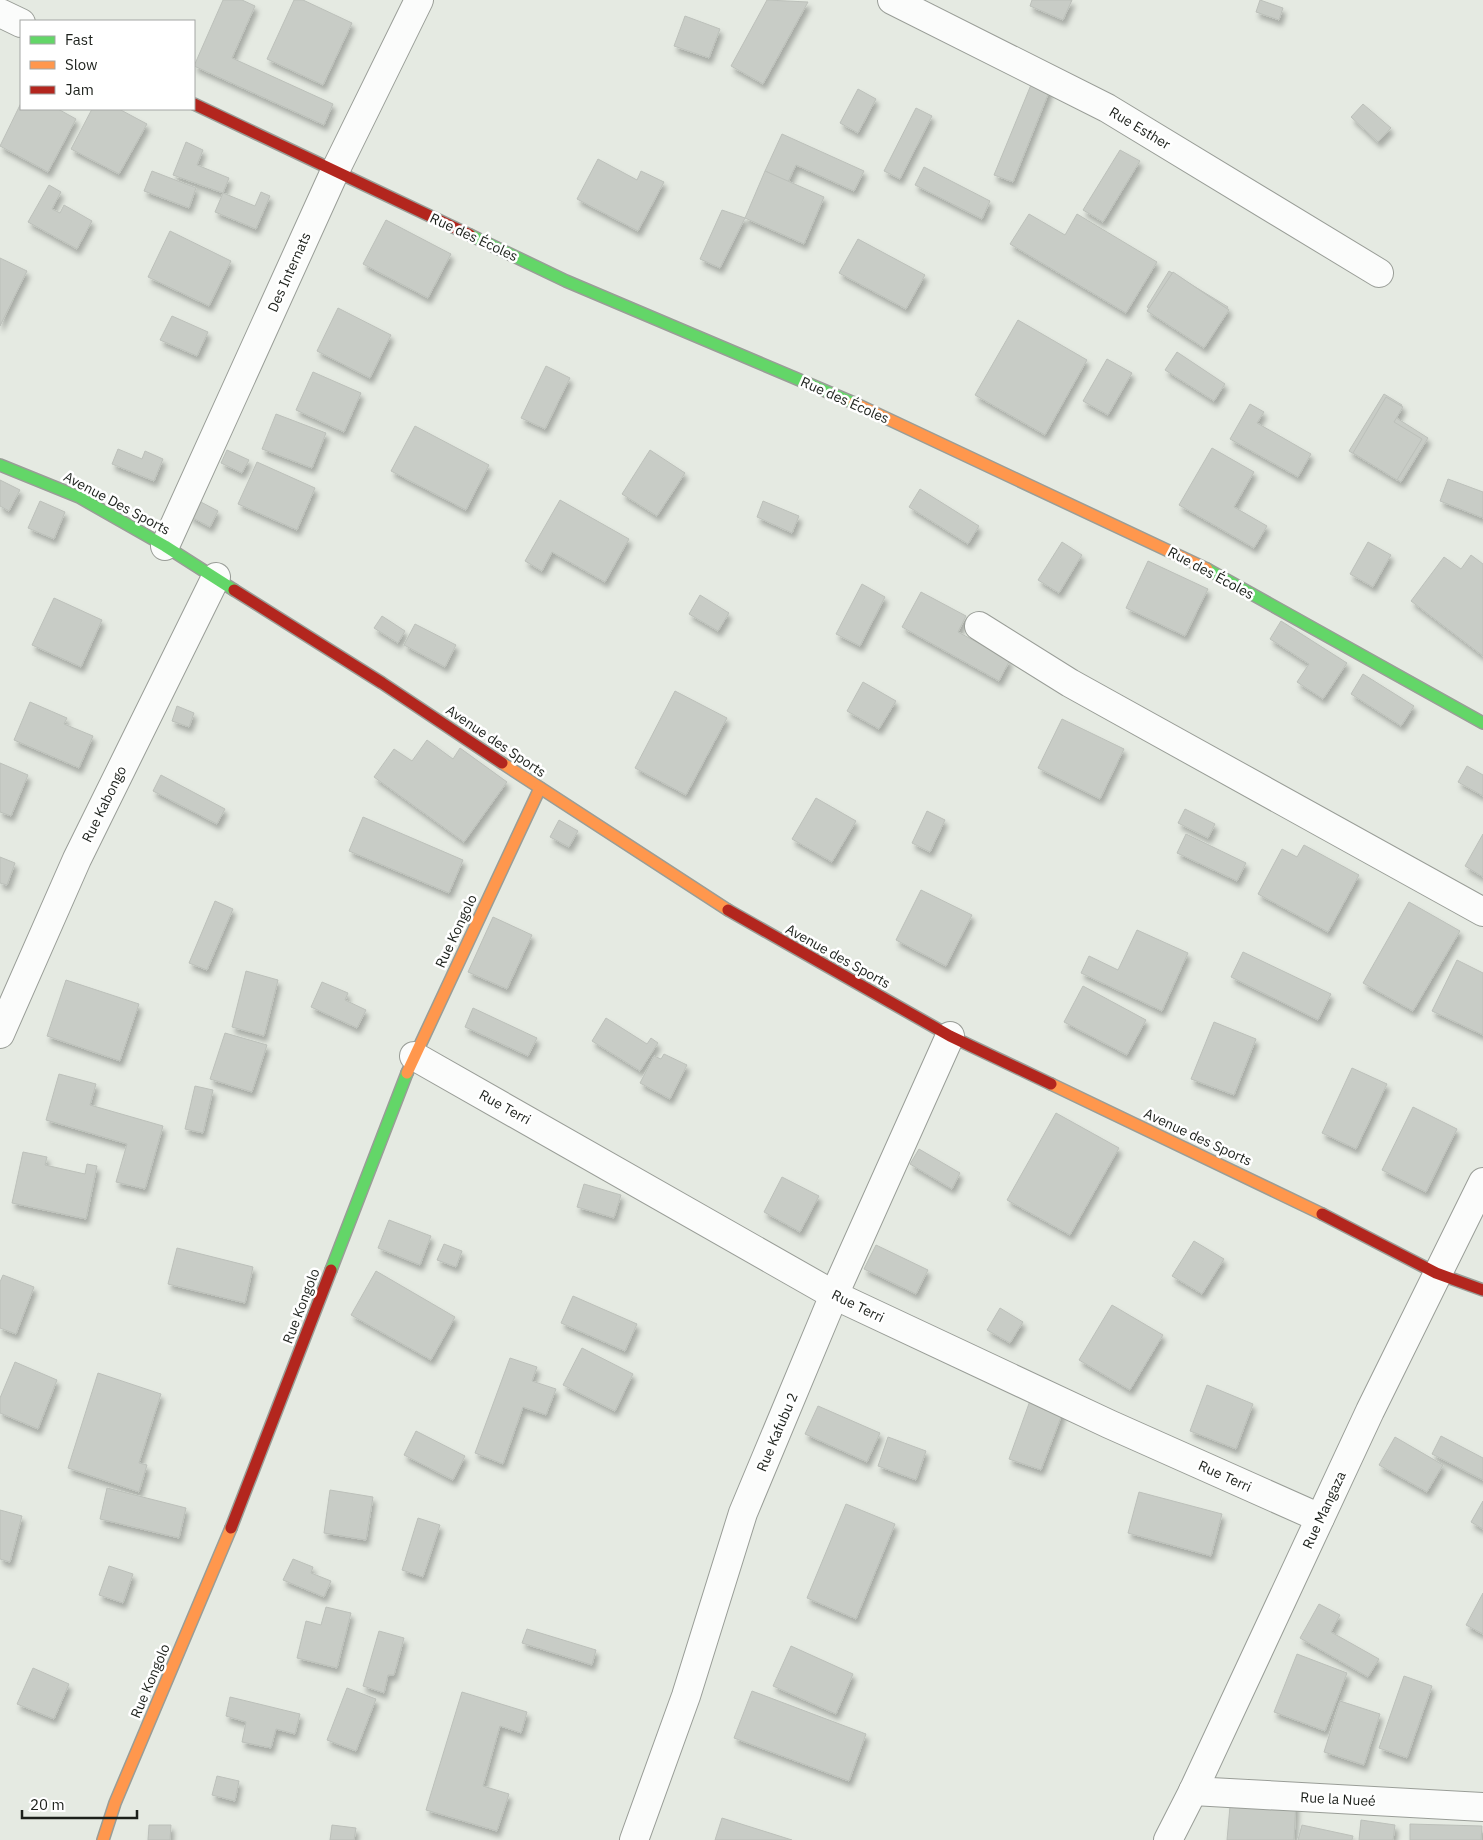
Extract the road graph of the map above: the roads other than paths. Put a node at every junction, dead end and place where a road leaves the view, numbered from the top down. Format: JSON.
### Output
{"nodes":[{"id":1,"x":419,"y":0,"type":"edge"},
{"id":2,"x":892,"y":0,"type":"edge"},
{"id":3,"x":0,"y":13,"type":"edge"},
{"id":4,"x":20,"y":23,"type":"edge"},
{"id":5,"x":195,"y":104,"type":"edge"},
{"id":6,"x":334,"y":171,"type":"junction"},
{"id":7,"x":1379,"y":273,"type":"dead end"},
{"id":8,"x":0,"y":465,"type":"edge"},
{"id":9,"x":165,"y":546,"type":"junction"},
{"id":10,"x":216,"y":577,"type":"junction"},
{"id":11,"x":978,"y":626,"type":"dead end"},
{"id":12,"x":1483,"y":723,"type":"edge"},
{"id":13,"x":540,"y":788,"type":"junction"},
{"id":14,"x":1483,"y":912,"type":"edge"},
{"id":15,"x":0,"y":1034,"type":"edge"},
{"id":16,"x":950,"y":1036,"type":"junction"},
{"id":17,"x":414,"y":1056,"type":"junction"},
{"id":18,"x":1483,"y":1182,"type":"edge"},
{"id":19,"x":1436,"y":1274,"type":"junction"},
{"id":20,"x":1483,"y":1290,"type":"edge"},
{"id":21,"x":834,"y":1295,"type":"junction"},
{"id":22,"x":1320,"y":1518,"type":"junction"},
{"id":23,"x":1193,"y":1791,"type":"junction"},
{"id":24,"x":1483,"y":1807,"type":"edge"},
{"id":25,"x":103,"y":1840,"type":"edge"},
{"id":26,"x":634,"y":1840,"type":"edge"},
{"id":27,"x":1168,"y":1840,"type":"edge"}],
"edges":[{"from":1,"to":6,"type":"street","name":"Des Internats"},
{"from":2,"to":7,"type":"street","name":"Rue Esther"},
{"from":3,"to":4,"type":"street"},
{"from":5,"to":6,"type":"street","name":"Rue des Écoles"},
{"from":6,"to":9,"type":"street","name":"Des Internats"},
{"from":6,"to":12,"type":"street","name":"Rue des Écoles"},
{"from":8,"to":9,"type":"street","name":"Avenue Des Sports"},
{"from":9,"to":10,"type":"street","name":"Avenue Des Sports"},
{"from":10,"to":13,"type":"street","name":"Avenue des Sports"},
{"from":10,"to":15,"type":"street","name":"Rue Kabongo"},
{"from":11,"to":14,"type":"street"},
{"from":13,"to":16,"type":"street","name":"Avenue des Sports"},
{"from":13,"to":17,"type":"street","name":"Rue Kongolo"},
{"from":16,"to":19,"type":"street","name":"Avenue des Sports"},
{"from":16,"to":21,"type":"street","name":"Rue Kafubu 2"},
{"from":17,"to":21,"type":"street","name":"Rue Terri"},
{"from":17,"to":25,"type":"street","name":"Rue Kongolo"},
{"from":18,"to":19,"type":"street","name":"Rue Mangaza"},
{"from":19,"to":20,"type":"street","name":"Avenue des Sports"},
{"from":19,"to":22,"type":"street","name":"Rue Mangaza"},
{"from":21,"to":22,"type":"street","name":"Rue Terri"},
{"from":21,"to":26,"type":"street","name":"Rue Kafubu 2"},
{"from":22,"to":23,"type":"street","name":"Rue Mangaza"},
{"from":23,"to":24,"type":"street","name":"Rue la Nueé"},
{"from":23,"to":27,"type":"street","name":"Rue Mangaza"}]}
